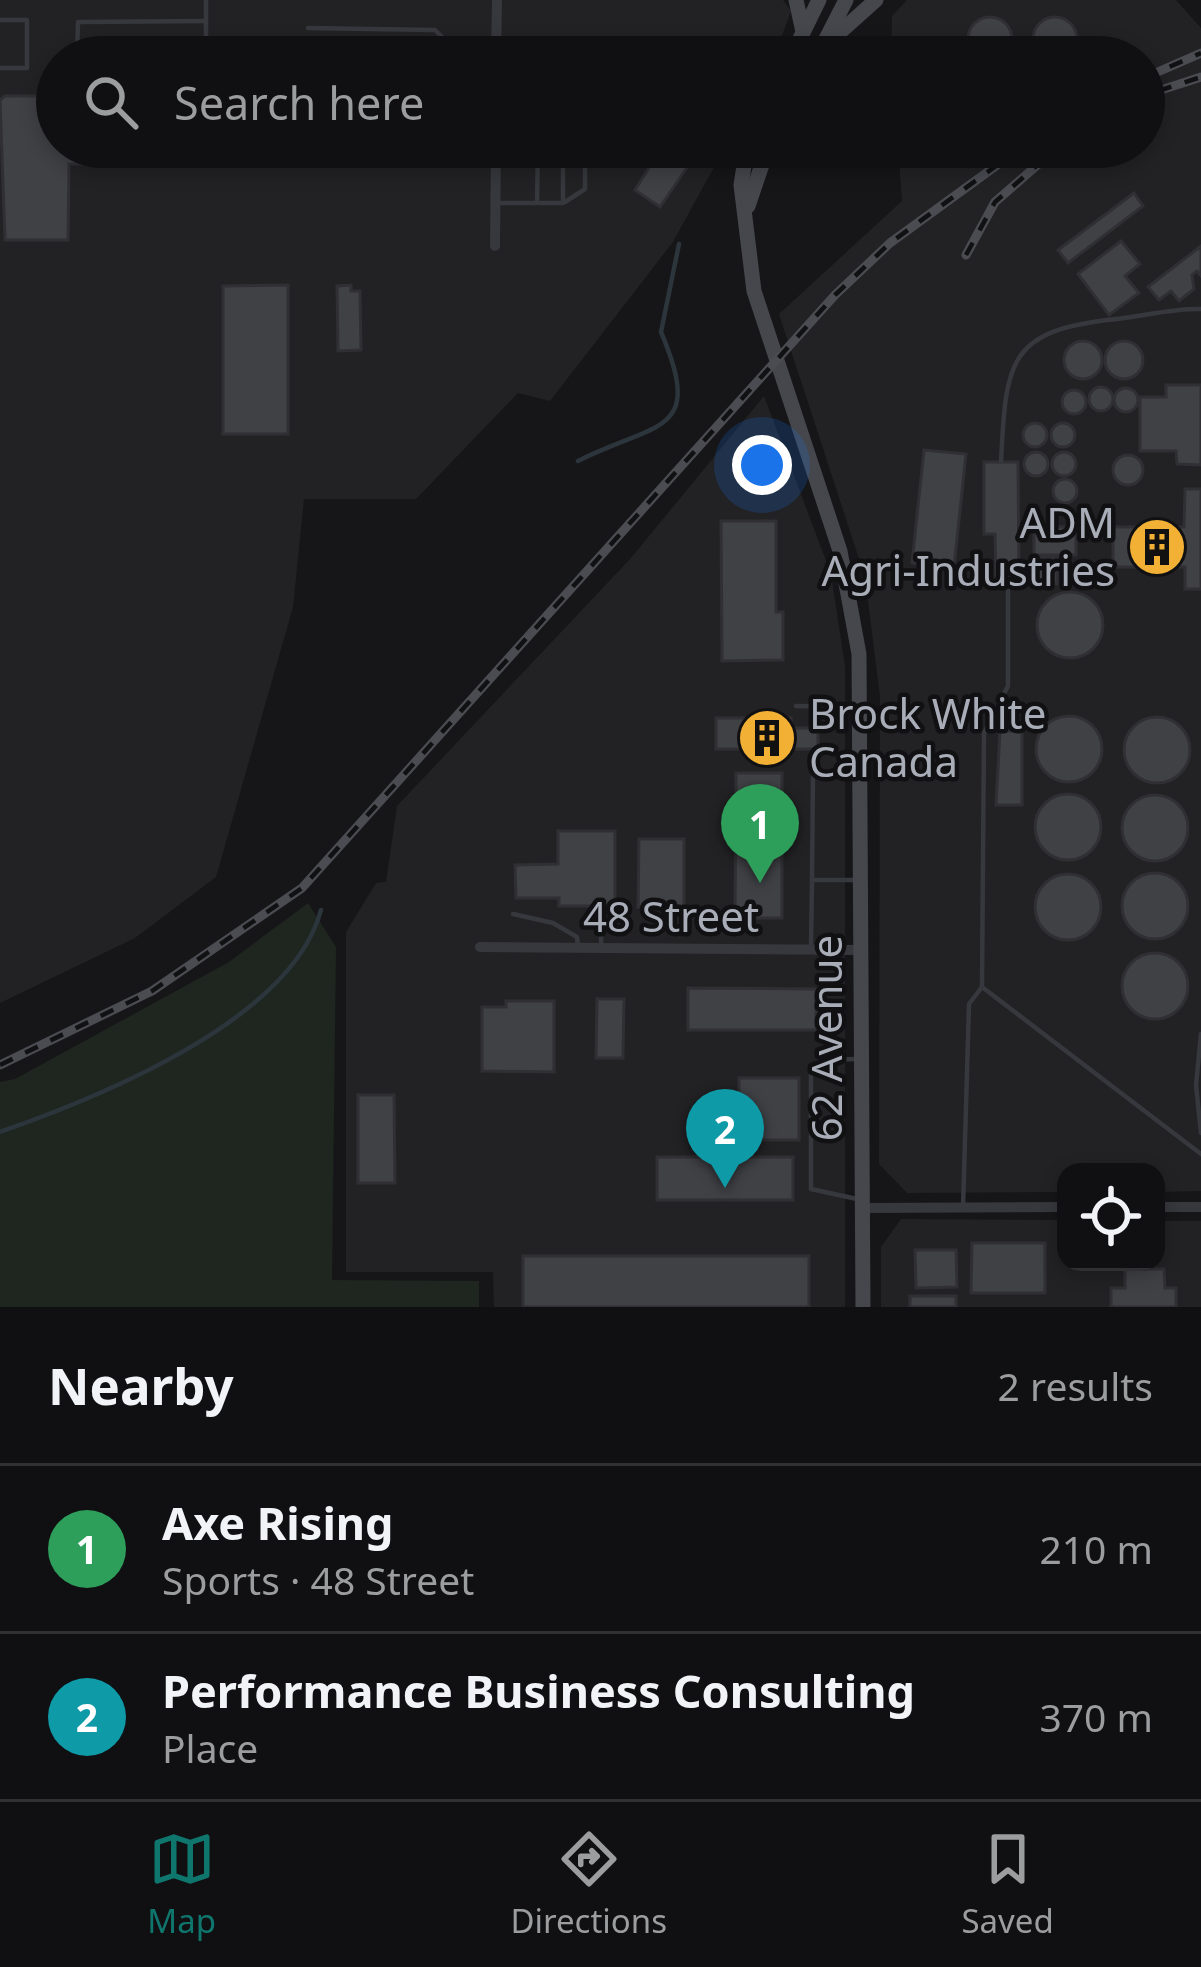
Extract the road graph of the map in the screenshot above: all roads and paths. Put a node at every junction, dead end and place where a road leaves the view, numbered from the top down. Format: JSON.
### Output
{"nodes":[{"id":1,"x":206,"y":0,"type":"edge"},
{"id":2,"x":497,"y":0,"type":"edge"},
{"id":3,"x":796,"y":0,"type":"edge"},
{"id":4,"x":819,"y":0,"type":"edge"},
{"id":5,"x":846,"y":0,"type":"edge"},
{"id":6,"x":876,"y":0,"type":"edge"},
{"id":7,"x":0,"y":20,"type":"edge"},
{"id":8,"x":206,"y":21,"type":"junction"},
{"id":9,"x":308,"y":28,"type":"dead end"},
{"id":10,"x":803,"y":35,"type":"joint"},
{"id":11,"x":78,"y":36,"type":"edge"},
{"id":12,"x":206,"y":36,"type":"edge"},
{"id":13,"x":442,"y":36,"type":"edge"},
{"id":14,"x":496,"y":36,"type":"edge"},
{"id":15,"x":827,"y":36,"type":"edge"},
{"id":16,"x":837,"y":36,"type":"edge"},
{"id":17,"x":0,"y":68,"type":"edge"},
{"id":18,"x":496,"y":168,"type":"edge"},
{"id":19,"x":538,"y":168,"type":"edge"},
{"id":20,"x":563,"y":168,"type":"edge"},
{"id":21,"x":585,"y":168,"type":"edge"},
{"id":22,"x":744,"y":168,"type":"edge"},
{"id":23,"x":761,"y":168,"type":"edge"},
{"id":24,"x":496,"y":203,"type":"junction"},
{"id":25,"x":537,"y":203,"type":"junction"},
{"id":26,"x":563,"y":203,"type":"junction"},
{"id":27,"x":747,"y":209,"type":"junction"},
{"id":28,"x":495,"y":245,"type":"dead end"},
{"id":29,"x":1201,"y":309,"type":"edge"},
{"id":30,"x":1001,"y":462,"type":"dead end"},
{"id":31,"x":1008,"y":580,"type":"dead end"},
{"id":32,"x":796,"y":706,"type":"dead end"},
{"id":33,"x":862,"y":707,"type":"junction"},
{"id":34,"x":862,"y":772,"type":"junction"},
{"id":35,"x":812,"y":880,"type":"junction"},
{"id":36,"x":862,"y":880,"type":"junction"},
{"id":37,"x":601,"y":910,"type":"dead end"},
{"id":38,"x":513,"y":914,"type":"dead end"},
{"id":39,"x":480,"y":947,"type":"dead end"},
{"id":40,"x":578,"y":950,"type":"junction"},
{"id":41,"x":601,"y":950,"type":"junction"},
{"id":42,"x":811,"y":950,"type":"junction"},
{"id":43,"x":862,"y":950,"type":"junction"},
{"id":44,"x":982,"y":987,"type":"junction"},
{"id":45,"x":1201,"y":1034,"type":"edge"},
{"id":46,"x":863,"y":1059,"type":"junction"},
{"id":47,"x":1201,"y":1133,"type":"edge"},
{"id":48,"x":1201,"y":1154,"type":"edge"},
{"id":49,"x":864,"y":1204,"type":"junction"},
{"id":50,"x":1165,"y":1207,"type":"edge"},
{"id":51,"x":1201,"y":1207,"type":"edge"},
{"id":52,"x":963,"y":1208,"type":"junction"},
{"id":53,"x":1057,"y":1208,"type":"edge"},
{"id":54,"x":863,"y":1307,"type":"edge"}],
"edges":[{"from":1,"to":8,"type":"lane"},
{"from":2,"to":14,"type":"street"},
{"from":3,"to":10,"type":"main road"},
{"from":4,"to":10,"type":"main road"},
{"from":5,"to":15,"type":"main road"},
{"from":6,"to":16,"type":"main road"},
{"from":7,"to":17,"type":"lane"},
{"from":8,"to":11,"type":"lane"},
{"from":8,"to":12,"type":"lane"},
{"from":9,"to":13,"type":"lane"},
{"from":18,"to":24,"type":"street"},
{"from":19,"to":25,"type":"lane"},
{"from":20,"to":26,"type":"lane"},
{"from":21,"to":26,"type":"lane"},
{"from":22,"to":27,"type":"main road","name":"62 Avenue"},
{"from":23,"to":27,"type":"main road","name":"62 Avenue"},
{"from":24,"to":25,"type":"lane"},
{"from":24,"to":28,"type":"street"},
{"from":25,"to":26,"type":"lane"},
{"from":27,"to":33,"type":"main road","name":"62 Avenue"},
{"from":29,"to":30,"type":"lane"},
{"from":31,"to":44,"type":"lane"},
{"from":32,"to":33,"type":"lane"},
{"from":33,"to":34,"type":"main road","name":"62 Avenue"},
{"from":34,"to":35,"type":"lane"},
{"from":34,"to":36,"type":"main road","name":"62 Avenue"},
{"from":35,"to":36,"type":"lane"},
{"from":35,"to":42,"type":"lane"},
{"from":36,"to":43,"type":"main road","name":"62 Avenue"},
{"from":37,"to":41,"type":"lane"},
{"from":38,"to":40,"type":"lane"},
{"from":39,"to":40,"type":"street","name":"48 Street"},
{"from":40,"to":41,"type":"street","name":"48 Street"},
{"from":41,"to":42,"type":"street","name":"48 Street"},
{"from":42,"to":43,"type":"street","name":"48 Street"},
{"from":43,"to":46,"type":"main road","name":"62 Avenue"},
{"from":44,"to":48,"type":"lane"},
{"from":44,"to":52,"type":"lane"},
{"from":45,"to":47,"type":"lane"},
{"from":46,"to":49,"type":"main road","name":"62 Avenue"},
{"from":46,"to":49,"type":"lane"},
{"from":49,"to":52,"type":"street"},
{"from":49,"to":54,"type":"main road","name":"62 Avenue"},
{"from":50,"to":51,"type":"street"},
{"from":52,"to":53,"type":"street"}]}
